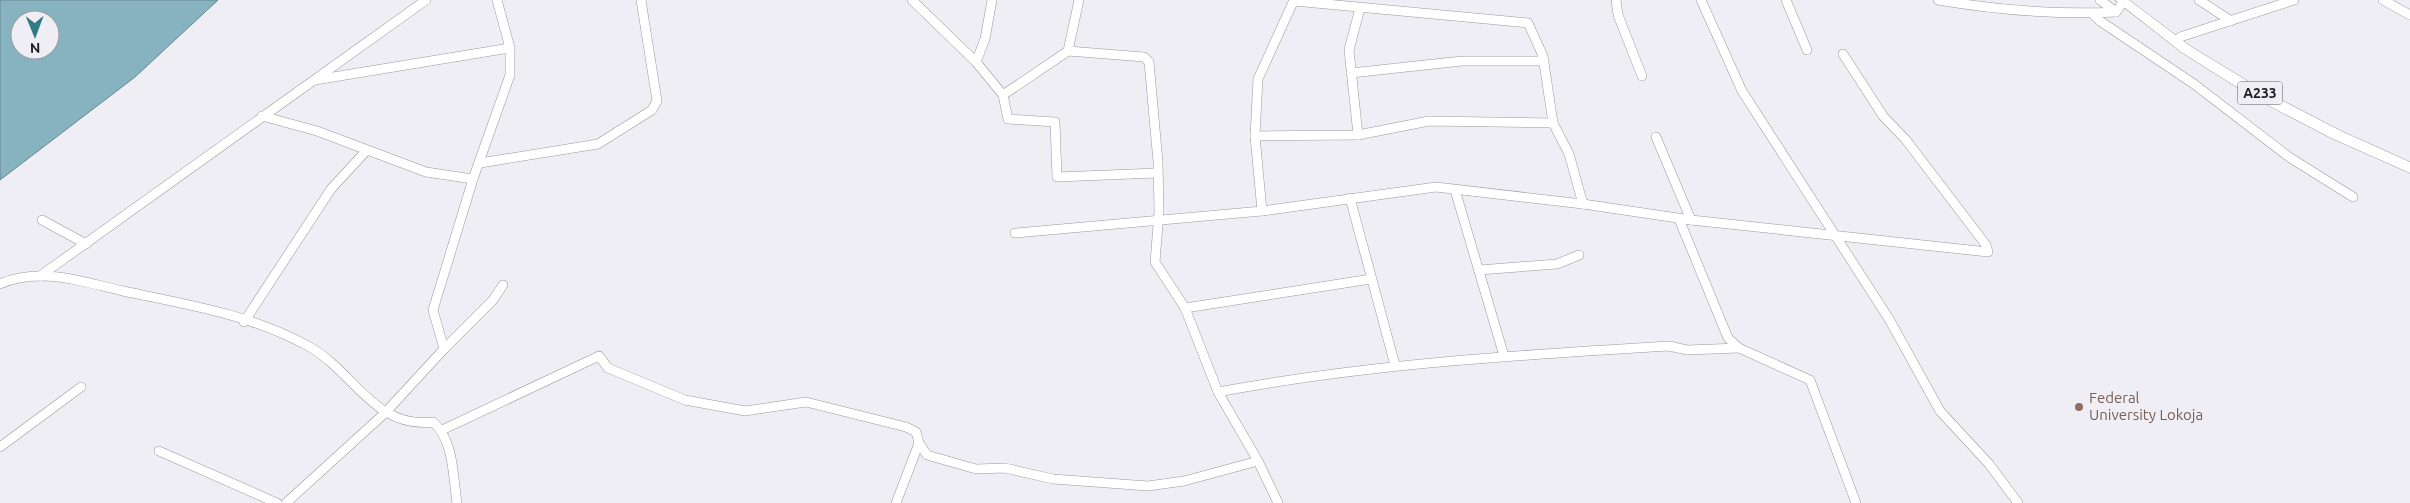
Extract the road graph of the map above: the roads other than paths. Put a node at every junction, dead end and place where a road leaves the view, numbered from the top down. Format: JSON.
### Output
{"nodes":[{"id":1,"x":426,"y":0,"type":"edge"},
{"id":2,"x":496,"y":0,"type":"edge"},
{"id":3,"x":641,"y":0,"type":"edge"},
{"id":4,"x":912,"y":0,"type":"edge"},
{"id":5,"x":992,"y":0,"type":"edge"},
{"id":6,"x":1079,"y":0,"type":"edge"},
{"id":7,"x":1294,"y":0,"type":"edge"},
{"id":8,"x":1616,"y":0,"type":"edge"},
{"id":9,"x":1701,"y":0,"type":"edge"},
{"id":10,"x":1786,"y":0,"type":"edge"},
{"id":11,"x":1938,"y":0,"type":"edge"},
{"id":12,"x":2100,"y":0,"type":"edge"},
{"id":13,"x":2199,"y":0,"type":"edge"},
{"id":14,"x":2294,"y":0,"type":"edge"},
{"id":15,"x":2383,"y":0,"type":"edge"},
{"id":16,"x":1964,"y":3,"type":"edge"},
{"id":17,"x":2123,"y":4,"type":"edge"},
{"id":18,"x":1360,"y":8,"type":"junction"},
{"id":19,"x":2093,"y":14,"type":"junction"},
{"id":20,"x":2410,"y":15,"type":"edge"},
{"id":21,"x":2231,"y":21,"type":"junction"},
{"id":22,"x":2180,"y":37,"type":"junction"},
{"id":23,"x":510,"y":48,"type":"junction"},
{"id":24,"x":1807,"y":50,"type":"dead end"},
{"id":25,"x":1068,"y":51,"type":"junction"},
{"id":26,"x":1843,"y":54,"type":"dead end"},
{"id":27,"x":1544,"y":61,"type":"junction"},
{"id":28,"x":976,"y":62,"type":"junction"},
{"id":29,"x":1351,"y":73,"type":"junction"},
{"id":30,"x":1642,"y":76,"type":"dead end"},
{"id":31,"x":314,"y":80,"type":"junction"},
{"id":32,"x":1003,"y":96,"type":"junction"},
{"id":33,"x":262,"y":116,"type":"junction"},
{"id":34,"x":1553,"y":123,"type":"junction"},
{"id":35,"x":2329,"y":127,"type":"junction"},
{"id":36,"x":1358,"y":135,"type":"junction"},
{"id":37,"x":1255,"y":136,"type":"junction"},
{"id":38,"x":1656,"y":138,"type":"dead end"},
{"id":39,"x":367,"y":150,"type":"junction"},
{"id":40,"x":2410,"y":161,"type":"edge"},
{"id":41,"x":480,"y":163,"type":"junction"},
{"id":42,"x":2410,"y":168,"type":"edge"},
{"id":43,"x":1157,"y":173,"type":"junction"},
{"id":44,"x":473,"y":179,"type":"junction"},
{"id":45,"x":1455,"y":190,"type":"junction"},
{"id":46,"x":2354,"y":197,"type":"dead end"},
{"id":47,"x":1350,"y":198,"type":"junction"},
{"id":48,"x":1583,"y":204,"type":"junction"},
{"id":49,"x":1262,"y":211,"type":"junction"},
{"id":50,"x":1679,"y":219,"type":"junction"},
{"id":51,"x":42,"y":220,"type":"dead end"},
{"id":52,"x":1691,"y":220,"type":"junction"},
{"id":53,"x":1160,"y":222,"type":"junction"},
{"id":54,"x":1015,"y":233,"type":"dead end"},
{"id":55,"x":1837,"y":237,"type":"junction"},
{"id":56,"x":86,"y":244,"type":"junction"},
{"id":57,"x":1579,"y":255,"type":"dead end"},
{"id":58,"x":1479,"y":270,"type":"junction"},
{"id":59,"x":40,"y":276,"type":"junction"},
{"id":60,"x":1371,"y":279,"type":"junction"},
{"id":61,"x":0,"y":284,"type":"edge"},
{"id":62,"x":503,"y":285,"type":"dead end"},
{"id":63,"x":1184,"y":308,"type":"junction"},
{"id":64,"x":244,"y":322,"type":"junction"},
{"id":65,"x":1739,"y":348,"type":"junction"},
{"id":66,"x":444,"y":349,"type":"junction"},
{"id":67,"x":1504,"y":356,"type":"junction"},
{"id":68,"x":1395,"y":365,"type":"junction"},
{"id":69,"x":81,"y":387,"type":"dead end"},
{"id":70,"x":1218,"y":392,"type":"junction"},
{"id":71,"x":385,"y":413,"type":"junction"},
{"id":72,"x":442,"y":430,"type":"junction"},
{"id":73,"x":919,"y":443,"type":"junction"},
{"id":74,"x":0,"y":447,"type":"edge"},
{"id":75,"x":159,"y":451,"type":"dead end"},
{"id":76,"x":1258,"y":461,"type":"junction"},
{"id":77,"x":277,"y":503,"type":"edge"},
{"id":78,"x":286,"y":503,"type":"edge"},
{"id":79,"x":457,"y":503,"type":"edge"},
{"id":80,"x":896,"y":503,"type":"edge"},
{"id":81,"x":1278,"y":503,"type":"edge"},
{"id":82,"x":1856,"y":503,"type":"edge"},
{"id":83,"x":2018,"y":503,"type":"edge"}],
"edges":[{"from":1,"to":31,"type":"street"},
{"from":2,"to":23,"type":"street"},
{"from":3,"to":41,"type":"street"},
{"from":4,"to":28,"type":"street"},
{"from":5,"to":28,"type":"street"},
{"from":6,"to":25,"type":"street"},
{"from":7,"to":18,"type":"street"},
{"from":7,"to":37,"type":"street"},
{"from":8,"to":30,"type":"street"},
{"from":9,"to":55,"type":"street"},
{"from":10,"to":24,"type":"street"},
{"from":11,"to":16,"type":"street"},
{"from":12,"to":17,"type":"street"},
{"from":13,"to":21,"type":"street"},
{"from":14,"to":21,"type":"street"},
{"from":15,"to":20,"type":"street"},
{"from":16,"to":19,"type":"street"},
{"from":17,"to":19,"type":"street"},
{"from":17,"to":22,"type":"highway","number":"A233"},
{"from":17,"to":35,"type":"highway","number":"A233"},
{"from":18,"to":27,"type":"street"},
{"from":18,"to":29,"type":"street"},
{"from":19,"to":46,"type":"street"},
{"from":21,"to":22,"type":"street"},
{"from":22,"to":35,"type":"highway","number":"A233"},
{"from":23,"to":31,"type":"street"},
{"from":23,"to":41,"type":"street"},
{"from":25,"to":32,"type":"street"},
{"from":25,"to":43,"type":"street"},
{"from":26,"to":55,"type":"street"},
{"from":27,"to":29,"type":"street"},
{"from":27,"to":34,"type":"street"},
{"from":28,"to":32,"type":"street"},
{"from":29,"to":36,"type":"street"},
{"from":31,"to":33,"type":"street"},
{"from":32,"to":43,"type":"street"},
{"from":33,"to":39,"type":"street"},
{"from":33,"to":56,"type":"street"},
{"from":34,"to":36,"type":"street"},
{"from":34,"to":48,"type":"street"},
{"from":35,"to":40,"type":"highway","number":"A233"},
{"from":35,"to":42,"type":"highway","number":"A233"},
{"from":36,"to":37,"type":"street"},
{"from":37,"to":49,"type":"street"},
{"from":38,"to":52,"type":"street"},
{"from":39,"to":44,"type":"street"},
{"from":39,"to":64,"type":"street"},
{"from":41,"to":44,"type":"street"},
{"from":43,"to":53,"type":"street"},
{"from":44,"to":66,"type":"street"},
{"from":45,"to":47,"type":"street"},
{"from":45,"to":48,"type":"street"},
{"from":45,"to":58,"type":"street"},
{"from":47,"to":49,"type":"street"},
{"from":47,"to":60,"type":"street"},
{"from":48,"to":50,"type":"street"},
{"from":49,"to":53,"type":"street"},
{"from":50,"to":52,"type":"street"},
{"from":50,"to":65,"type":"street"},
{"from":51,"to":56,"type":"street"},
{"from":52,"to":55,"type":"street"},
{"from":53,"to":54,"type":"street"},
{"from":53,"to":63,"type":"street"},
{"from":55,"to":83,"type":"street"},
{"from":56,"to":59,"type":"street"},
{"from":57,"to":58,"type":"street"},
{"from":58,"to":67,"type":"street"},
{"from":59,"to":61,"type":"street"},
{"from":59,"to":64,"type":"street"},
{"from":60,"to":63,"type":"street"},
{"from":60,"to":68,"type":"street"},
{"from":62,"to":66,"type":"street"},
{"from":63,"to":70,"type":"street"},
{"from":64,"to":71,"type":"street"},
{"from":65,"to":67,"type":"street"},
{"from":65,"to":82,"type":"street"},
{"from":66,"to":71,"type":"street"},
{"from":67,"to":68,"type":"street"},
{"from":68,"to":70,"type":"street"},
{"from":69,"to":74,"type":"street"},
{"from":70,"to":76,"type":"street"},
{"from":71,"to":72,"type":"street"},
{"from":71,"to":78,"type":"street"},
{"from":72,"to":73,"type":"street"},
{"from":72,"to":79,"type":"street"},
{"from":73,"to":76,"type":"street"},
{"from":73,"to":80,"type":"street"},
{"from":75,"to":77,"type":"street"},
{"from":76,"to":81,"type":"street"}]}
